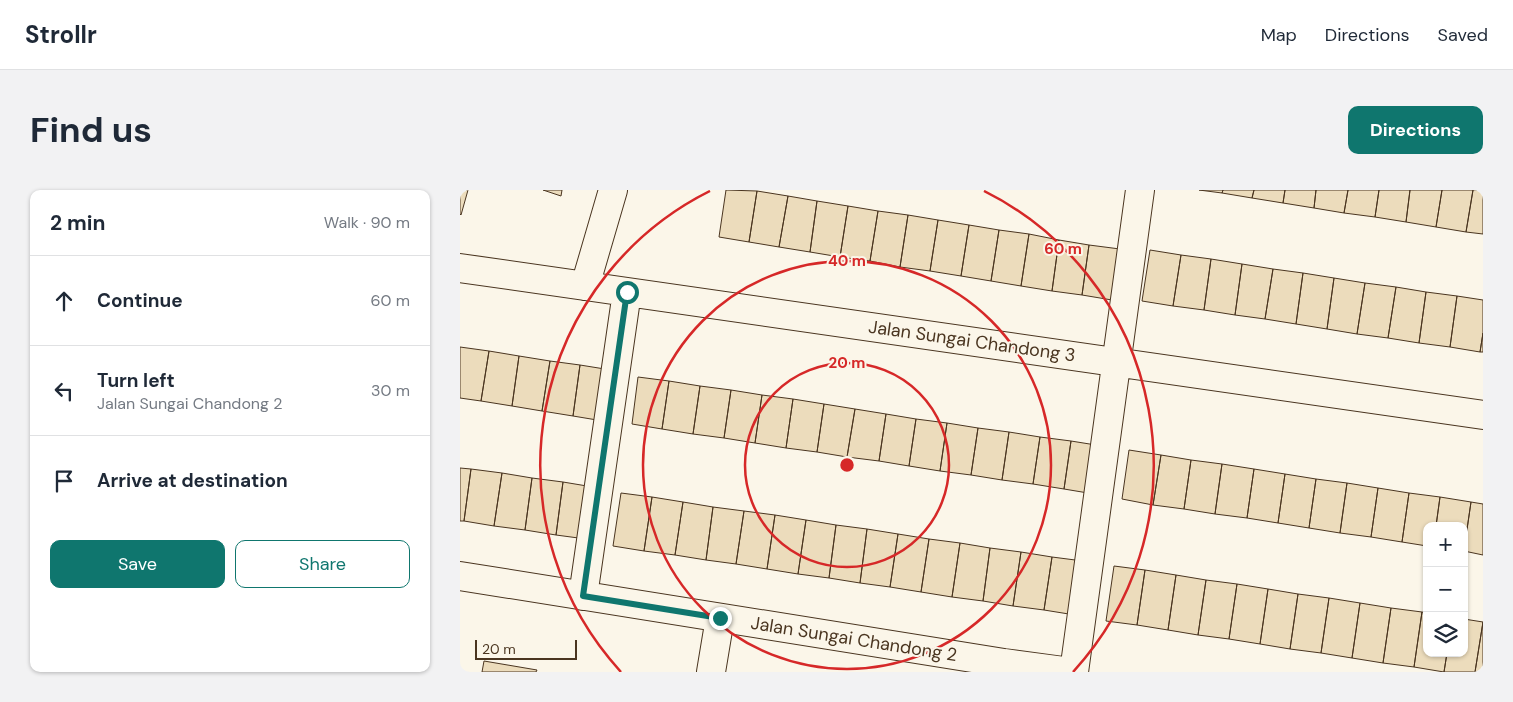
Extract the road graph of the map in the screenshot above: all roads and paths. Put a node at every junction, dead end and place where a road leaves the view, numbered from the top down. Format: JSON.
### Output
{"nodes":[{"id":1,"x":613,"y":190,"type":"edge"},
{"id":2,"x":1140,"y":190,"type":"edge"},
{"id":3,"x":460,"y":268,"type":"edge"},
{"id":4,"x":585,"y":286,"type":"junction"},
{"id":5,"x":627,"y":292,"type":"junction"},
{"id":6,"x":1116,"y":362,"type":"junction"},
{"id":7,"x":1483,"y":415,"type":"edge"},
{"id":8,"x":460,"y":576,"type":"edge"},
{"id":9,"x":583,"y":596,"type":"junction"},
{"id":10,"x":720,"y":618,"type":"junction"},
{"id":11,"x":1004,"y":668,"type":"edge"},
{"id":12,"x":711,"y":672,"type":"edge"},
{"id":13,"x":1072,"y":672,"type":"edge"}],
"edges":[{"from":1,"to":4,"type":"street"},
{"from":2,"to":6,"type":"street"},
{"from":3,"to":4,"type":"street","name":"Jalan Sungai Chandong 3"},
{"from":4,"to":5,"type":"street","name":"Jalan Sungai Chandong 3"},
{"from":5,"to":6,"type":"street","name":"Jalan Sungai Chandong 3"},
{"from":5,"to":9,"type":"street"},
{"from":6,"to":7,"type":"street","name":"Jalan Sungai Chandong 3"},
{"from":6,"to":13,"type":"street"},
{"from":8,"to":9,"type":"street","name":"Jalan Sungai Chandong 2"},
{"from":9,"to":10,"type":"street","name":"Jalan Sungai Chandong 2"},
{"from":10,"to":11,"type":"street","name":"Jalan Sungai Chandong 2"},
{"from":10,"to":12,"type":"street"},
{"from":11,"to":13,"type":"street","name":"Jalan Sungai Chandong 2"}]}
